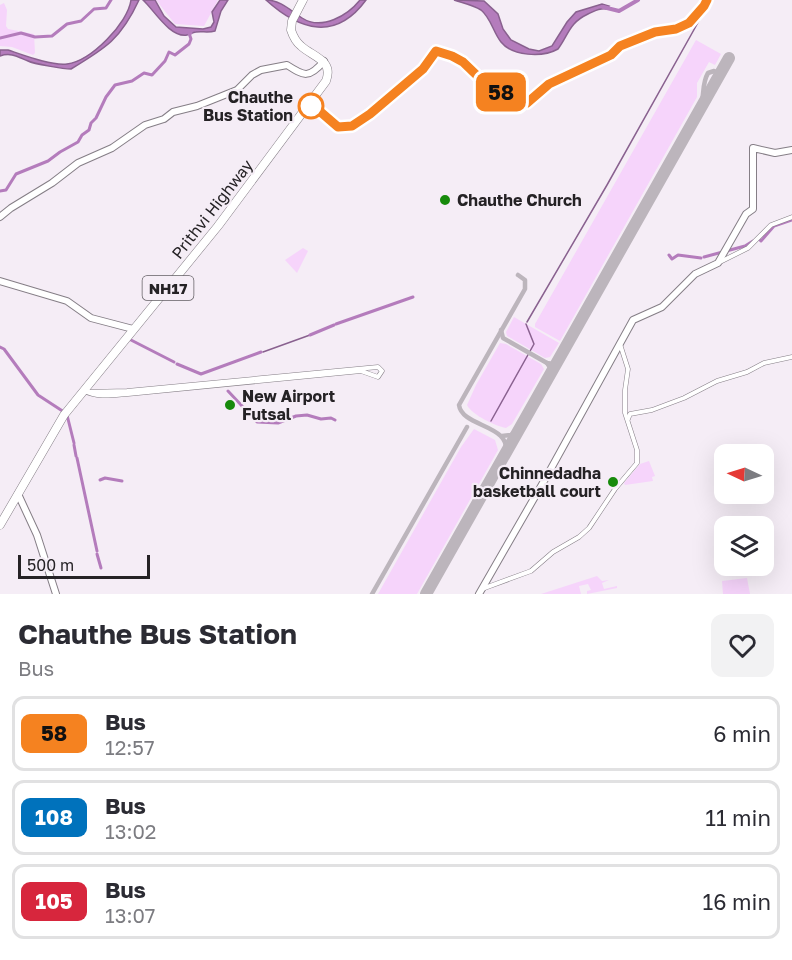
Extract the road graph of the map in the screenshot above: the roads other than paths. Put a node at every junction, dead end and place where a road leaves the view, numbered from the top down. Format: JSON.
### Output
{"nodes":[{"id":1,"x":707,"y":0,"type":"edge"},
{"id":2,"x":301,"y":3,"type":"edge"},
{"id":3,"x":324,"y":61,"type":"junction"},
{"id":4,"x":309,"y":105,"type":"junction"},
{"id":5,"x":792,"y":150,"type":"edge"},
{"id":6,"x":0,"y":217,"type":"edge"},
{"id":7,"x":792,"y":217,"type":"edge"},
{"id":8,"x":718,"y":263,"type":"junction"},
{"id":9,"x":0,"y":281,"type":"edge"},
{"id":10,"x":133,"y":329,"type":"junction"},
{"id":11,"x":619,"y":343,"type":"junction"},
{"id":12,"x":792,"y":357,"type":"edge"},
{"id":13,"x":85,"y":391,"type":"junction"},
{"id":14,"x":627,"y":419,"type":"junction"},
{"id":15,"x":18,"y":494,"type":"junction"},
{"id":16,"x":0,"y":525,"type":"edge"},
{"id":17,"x":480,"y":592,"type":"edge"},
{"id":18,"x":56,"y":594,"type":"edge"}],
"edges":[{"from":1,"to":4,"type":"main road"},
{"from":2,"to":3,"type":"highway"},
{"from":3,"to":4,"type":"highway","name":"Prithvi Highway","number":"NH17"},
{"from":3,"to":6,"type":"main road"},
{"from":4,"to":10,"type":"highway","name":"Prithvi Highway","number":"NH17"},
{"from":5,"to":8,"type":"main road"},
{"from":7,"to":8,"type":"street"},
{"from":8,"to":11,"type":"main road"},
{"from":9,"to":10,"type":"main road"},
{"from":10,"to":13,"type":"highway","name":"Prithvi Highway","number":"NH17"},
{"from":11,"to":14,"type":"street"},
{"from":11,"to":17,"type":"main road"},
{"from":12,"to":14,"type":"street"},
{"from":13,"to":13,"type":"street"},
{"from":13,"to":15,"type":"highway","name":"Prithvi Highway","number":"NH17"},
{"from":14,"to":17,"type":"street"},
{"from":15,"to":16,"type":"highway","name":"Prithvi Highway","number":"NH17"},
{"from":15,"to":18,"type":"main road"}]}
